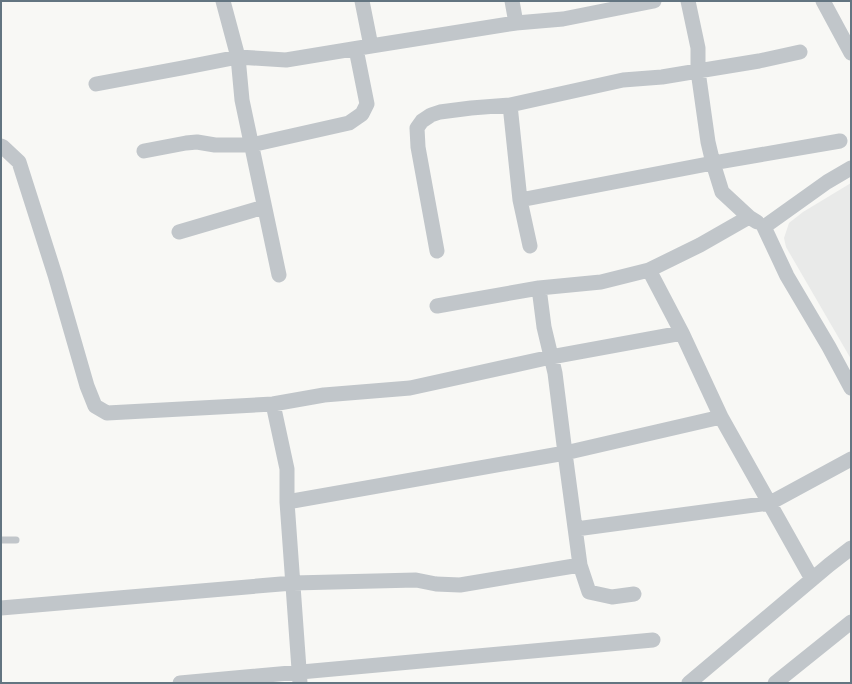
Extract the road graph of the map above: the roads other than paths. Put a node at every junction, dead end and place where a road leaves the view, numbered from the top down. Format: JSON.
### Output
{"nodes":[{"id":1,"x":223,"y":1,"type":"edge"},
{"id":2,"x":362,"y":1,"type":"edge"},
{"id":3,"x":512,"y":1,"type":"edge"},
{"id":4,"x":654,"y":1,"type":"edge"},
{"id":5,"x":688,"y":1,"type":"edge"},
{"id":6,"x":823,"y":1,"type":"edge"},
{"id":7,"x":516,"y":23,"type":"junction"},
{"id":8,"x":371,"y":46,"type":"junction"},
{"id":9,"x":356,"y":48,"type":"junction"},
{"id":10,"x":800,"y":52,"type":"dead end"},
{"id":11,"x":851,"y":53,"type":"edge"},
{"id":12,"x":238,"y":57,"type":"junction"},
{"id":13,"x":698,"y":71,"type":"junction"},
{"id":14,"x":96,"y":84,"type":"dead end"},
{"id":15,"x":510,"y":105,"type":"junction"},
{"id":16,"x":840,"y":141,"type":"dead end"},
{"id":17,"x":251,"y":145,"type":"junction"},
{"id":18,"x":1,"y":146,"type":"edge"},
{"id":19,"x":144,"y":151,"type":"dead end"},
{"id":20,"x":713,"y":163,"type":"junction"},
{"id":21,"x":851,"y":168,"type":"edge"},
{"id":22,"x":520,"y":200,"type":"junction"},
{"id":23,"x":264,"y":207,"type":"junction"},
{"id":24,"x":748,"y":217,"type":"junction"},
{"id":25,"x":764,"y":227,"type":"junction"},
{"id":26,"x":179,"y":232,"type":"dead end"},
{"id":27,"x":530,"y":246,"type":"dead end"},
{"id":28,"x":437,"y":251,"type":"dead end"},
{"id":29,"x":649,"y":270,"type":"junction"},
{"id":30,"x":279,"y":275,"type":"dead end"},
{"id":31,"x":539,"y":288,"type":"junction"},
{"id":32,"x":437,"y":306,"type":"dead end"},
{"id":33,"x":682,"y":333,"type":"junction"},
{"id":34,"x":551,"y":357,"type":"junction"},
{"id":35,"x":851,"y":388,"type":"edge"},
{"id":36,"x":273,"y":404,"type":"junction"},
{"id":37,"x":721,"y":417,"type":"junction"},
{"id":38,"x":565,"y":454,"type":"junction"},
{"id":39,"x":851,"y":459,"type":"edge"},
{"id":40,"x":287,"y":502,"type":"junction"},
{"id":41,"x":770,"y":504,"type":"junction"},
{"id":42,"x":576,"y":529,"type":"junction"},
{"id":43,"x":1,"y":540,"type":"edge"},
{"id":44,"x":16,"y":540,"type":"dead end"},
{"id":45,"x":851,"y":548,"type":"edge"},
{"id":46,"x":580,"y":565,"type":"junction"},
{"id":47,"x":812,"y":579,"type":"junction"},
{"id":48,"x":293,"y":583,"type":"junction"},
{"id":49,"x":634,"y":594,"type":"dead end"},
{"id":50,"x":1,"y":608,"type":"edge"},
{"id":51,"x":851,"y":622,"type":"edge"},
{"id":52,"x":654,"y":640,"type":"dead end"},
{"id":53,"x":299,"y":678,"type":"edge"},
{"id":54,"x":180,"y":683,"type":"edge"},
{"id":55,"x":689,"y":683,"type":"edge"},
{"id":56,"x":775,"y":683,"type":"edge"}],
"edges":[{"from":1,"to":12,"type":"street"},
{"from":2,"to":8,"type":"street"},
{"from":3,"to":7,"type":"street"},
{"from":4,"to":7,"type":"street"},
{"from":5,"to":13,"type":"street"},
{"from":6,"to":11,"type":"street"},
{"from":7,"to":8,"type":"street"},
{"from":8,"to":9,"type":"street"},
{"from":9,"to":12,"type":"street"},
{"from":9,"to":17,"type":"street"},
{"from":10,"to":13,"type":"street"},
{"from":12,"to":14,"type":"street"},
{"from":12,"to":17,"type":"street"},
{"from":13,"to":15,"type":"street"},
{"from":13,"to":20,"type":"street"},
{"from":15,"to":22,"type":"street"},
{"from":15,"to":28,"type":"street"},
{"from":16,"to":20,"type":"street"},
{"from":17,"to":19,"type":"street"},
{"from":17,"to":23,"type":"street"},
{"from":18,"to":36,"type":"street"},
{"from":20,"to":22,"type":"street"},
{"from":20,"to":24,"type":"street"},
{"from":21,"to":25,"type":"street"},
{"from":22,"to":27,"type":"street"},
{"from":23,"to":26,"type":"street"},
{"from":23,"to":30,"type":"street"},
{"from":24,"to":25,"type":"street"},
{"from":24,"to":29,"type":"street"},
{"from":25,"to":35,"type":"street"},
{"from":29,"to":31,"type":"street"},
{"from":29,"to":33,"type":"street"},
{"from":31,"to":32,"type":"street"},
{"from":31,"to":34,"type":"street"},
{"from":33,"to":34,"type":"street"},
{"from":33,"to":37,"type":"street"},
{"from":34,"to":36,"type":"street"},
{"from":34,"to":38,"type":"street"},
{"from":36,"to":40,"type":"street"},
{"from":37,"to":38,"type":"street"},
{"from":37,"to":41,"type":"street"},
{"from":38,"to":40,"type":"street"},
{"from":38,"to":42,"type":"street"},
{"from":39,"to":41,"type":"street"},
{"from":40,"to":48,"type":"street"},
{"from":41,"to":42,"type":"street"},
{"from":41,"to":47,"type":"street"},
{"from":42,"to":46,"type":"street"},
{"from":43,"to":44,"type":"lane"},
{"from":45,"to":47,"type":"street"},
{"from":46,"to":48,"type":"street"},
{"from":46,"to":49,"type":"street"},
{"from":47,"to":55,"type":"street"},
{"from":48,"to":50,"type":"street"},
{"from":48,"to":53,"type":"street"},
{"from":51,"to":56,"type":"street"},
{"from":52,"to":53,"type":"street"},
{"from":53,"to":54,"type":"street"}]}
